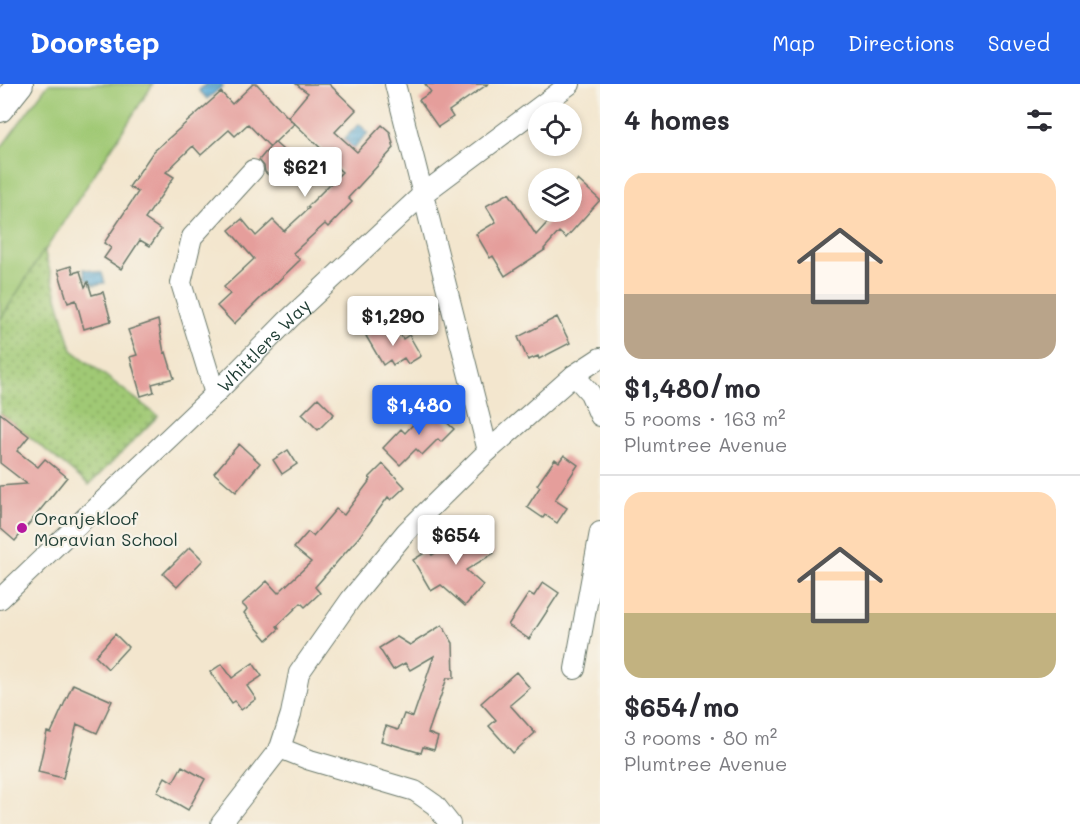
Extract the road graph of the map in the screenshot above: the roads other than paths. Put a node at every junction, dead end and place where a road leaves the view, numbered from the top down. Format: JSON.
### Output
{"nodes":[{"id":1,"x":20,"y":84,"type":"edge"},
{"id":2,"x":395,"y":84,"type":"edge"},
{"id":3,"x":570,"y":84,"type":"edge"},
{"id":4,"x":0,"y":109,"type":"edge"},
{"id":5,"x":253,"y":170,"type":"dead end"},
{"id":6,"x":423,"y":194,"type":"junction"},
{"id":7,"x":600,"y":358,"type":"edge"},
{"id":8,"x":574,"y":375,"type":"junction"},
{"id":9,"x":215,"y":394,"type":"junction"},
{"id":10,"x":600,"y":416,"type":"edge"},
{"id":11,"x":488,"y":451,"type":"junction"},
{"id":12,"x":600,"y":532,"type":"edge"},
{"id":13,"x":0,"y":599,"type":"edge"},
{"id":14,"x":574,"y":669,"type":"dead end"},
{"id":15,"x":280,"y":748,"type":"junction"},
{"id":16,"x":221,"y":824,"type":"edge"},
{"id":17,"x":450,"y":824,"type":"edge"}],
"edges":[{"from":1,"to":4,"type":"main road"},
{"from":2,"to":6,"type":"street"},
{"from":3,"to":6,"type":"street","name":"Whittlers Way"},
{"from":5,"to":9,"type":"street"},
{"from":6,"to":9,"type":"street","name":"Whittlers Way"},
{"from":6,"to":11,"type":"street"},
{"from":7,"to":8,"type":"street"},
{"from":8,"to":10,"type":"street"},
{"from":8,"to":11,"type":"street"},
{"from":9,"to":13,"type":"street","name":"Whittlers Way"},
{"from":11,"to":15,"type":"street"},
{"from":12,"to":14,"type":"street"},
{"from":15,"to":16,"type":"street"},
{"from":15,"to":17,"type":"street"}]}
